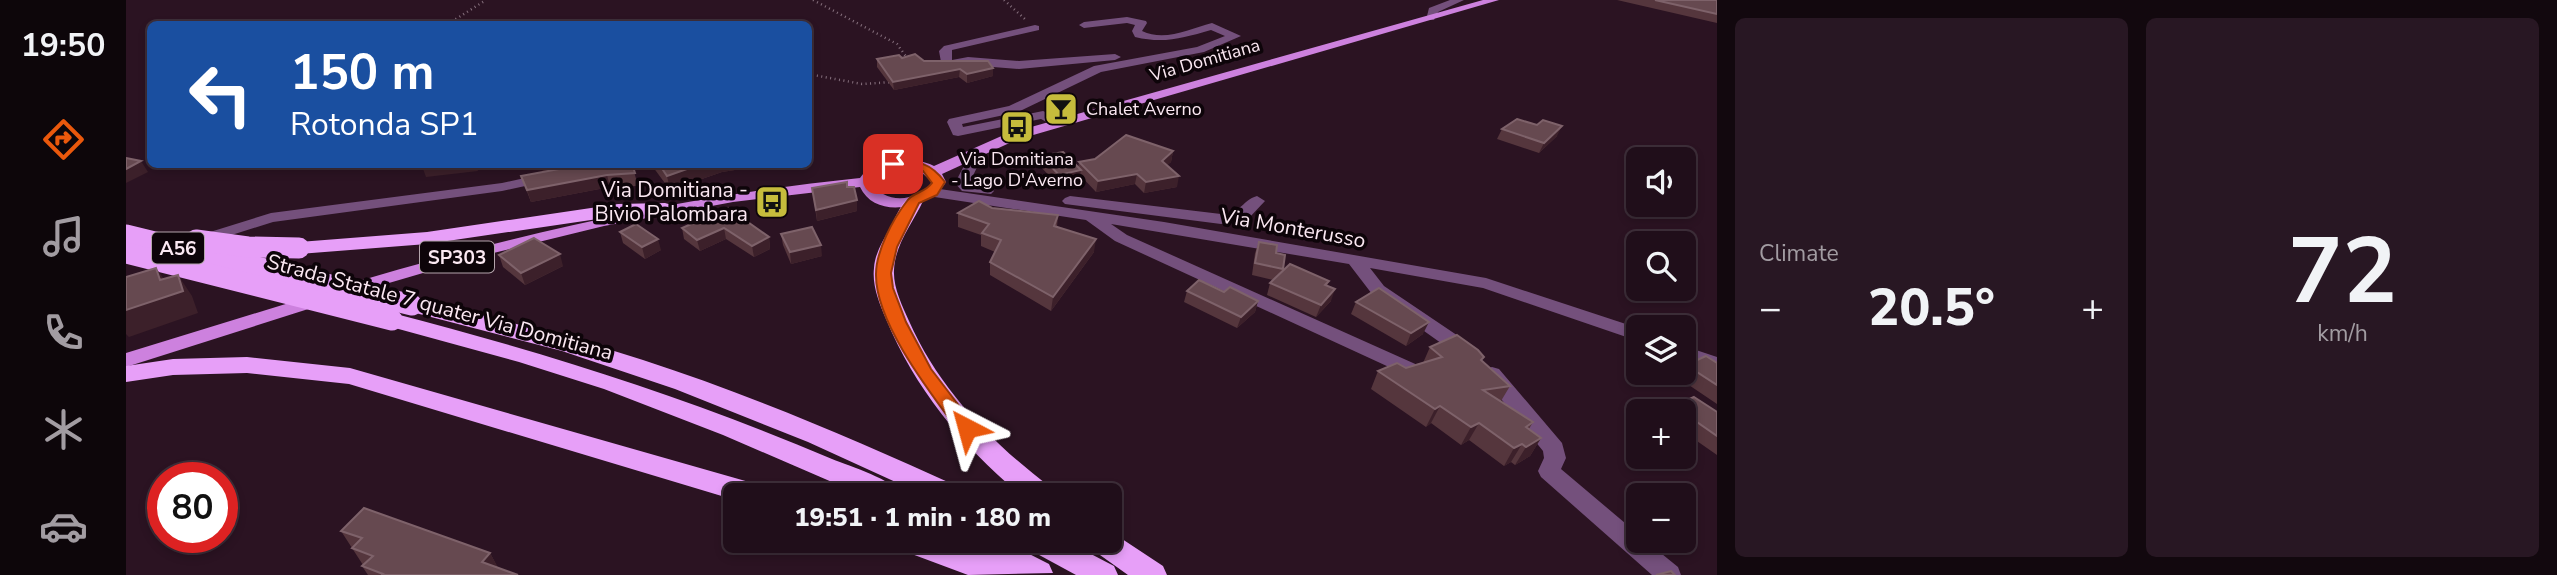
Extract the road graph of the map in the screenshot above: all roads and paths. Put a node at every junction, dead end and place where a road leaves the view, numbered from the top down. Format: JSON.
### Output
{"nodes":[{"id":1,"x":486,"y":0,"type":"edge"},
{"id":2,"x":813,"y":0,"type":"edge"},
{"id":3,"x":1004,"y":0,"type":"edge"},
{"id":4,"x":1459,"y":0,"type":"edge"},
{"id":5,"x":1494,"y":0,"type":"edge"},
{"id":6,"x":1430,"y":18,"type":"junction"},
{"id":7,"x":453,"y":21,"type":"edge"},
{"id":8,"x":1084,"y":25,"type":"dead end"},
{"id":9,"x":1035,"y":28,"type":"joint"},
{"id":10,"x":1156,"y":58,"type":"junction"},
{"id":11,"x":924,"y":63,"type":"joint"},
{"id":12,"x":947,"y":64,"type":"junction"},
{"id":13,"x":812,"y":75,"type":"edge"},
{"id":14,"x":898,"y":81,"type":"edge"},
{"id":15,"x":1059,"y":123,"type":"junction"},
{"id":16,"x":967,"y":157,"type":"junction"},
{"id":17,"x":933,"y":172,"type":"junction"},
{"id":18,"x":564,"y":176,"type":"edge"},
{"id":19,"x":865,"y":182,"type":"junction"},
{"id":20,"x":923,"y":197,"type":"junction"},
{"id":21,"x":1257,"y":201,"type":"dead end"},
{"id":22,"x":666,"y":209,"type":"junction"},
{"id":23,"x":1087,"y":216,"type":"junction"},
{"id":24,"x":131,"y":242,"type":"edge"},
{"id":25,"x":126,"y":261,"type":"edge"},
{"id":26,"x":1357,"y":263,"type":"junction"},
{"id":27,"x":1626,"y":331,"type":"edge"},
{"id":28,"x":1696,"y":356,"type":"edge"},
{"id":29,"x":126,"y":360,"type":"edge"},
{"id":30,"x":1717,"y":364,"type":"edge"},
{"id":31,"x":1415,"y":372,"type":"edge"},
{"id":32,"x":126,"y":374,"type":"edge"},
{"id":33,"x":860,"y":483,"type":"edge"},
{"id":34,"x":922,"y":483,"type":"edge"},
{"id":35,"x":1027,"y":483,"type":"edge"},
{"id":36,"x":723,"y":485,"type":"edge"},
{"id":37,"x":943,"y":553,"type":"edge"},
{"id":38,"x":1000,"y":553,"type":"edge"},
{"id":39,"x":1062,"y":553,"type":"edge"},
{"id":40,"x":1120,"y":553,"type":"edge"},
{"id":41,"x":1035,"y":575,"type":"edge"},
{"id":42,"x":1041,"y":575,"type":"edge"},
{"id":43,"x":1103,"y":575,"type":"edge"},
{"id":44,"x":1152,"y":575,"type":"edge"},
{"id":45,"x":1669,"y":575,"type":"edge"}],
"edges":[{"from":1,"to":7,"type":"path"},
{"from":2,"to":11,"type":"path"},
{"from":3,"to":9,"type":"path"},
{"from":4,"to":6,"type":"street"},
{"from":5,"to":6,"type":"main road","name":"Via Domitiana"},
{"from":6,"to":15,"type":"main road","name":"Via Domitiana"},
{"from":8,"to":10,"type":"street"},
{"from":9,"to":12,"type":"street"},
{"from":10,"to":12,"type":"street"},
{"from":10,"to":15,"type":"street"},
{"from":11,"to":12,"type":"street"},
{"from":13,"to":14,"type":"path"},
{"from":15,"to":16,"type":"main road","name":"Via Domitiana"},
{"from":16,"to":17,"type":"main road","name":"Via Domitiana"},
{"from":16,"to":21,"type":"street"},
{"from":17,"to":19,"type":"main road"},
{"from":17,"to":20,"type":"main road"},
{"from":18,"to":25,"type":"street"},
{"from":19,"to":20,"type":"main road"},
{"from":19,"to":22,"type":"main road","number":"SP303"},
{"from":20,"to":23,"type":"street","name":"Via Monterusso"},
{"from":20,"to":35,"type":"highway"},
{"from":22,"to":24,"type":"highway","bridge":true},
{"from":22,"to":29,"type":"main road","number":"SP303"},
{"from":23,"to":26,"type":"street","name":"Via Monterusso"},
{"from":23,"to":31,"type":"street"},
{"from":24,"to":33,"type":"highway","name":"Strada Statale 7 quater Via Domitiana","number":"A56","bridge":true},
{"from":24,"to":34,"type":"highway","name":"Strada Statale 7 quater Via Domitiana","number":"A56","bridge":true},
{"from":26,"to":27,"type":"street","name":"Via Monterusso"},
{"from":26,"to":45,"type":"street"},
{"from":28,"to":30,"type":"street"},
{"from":32,"to":36,"type":"highway"},
{"from":37,"to":41,"type":"highway"},
{"from":38,"to":42,"type":"highway"},
{"from":39,"to":43,"type":"highway"},
{"from":40,"to":44,"type":"highway"}]}
